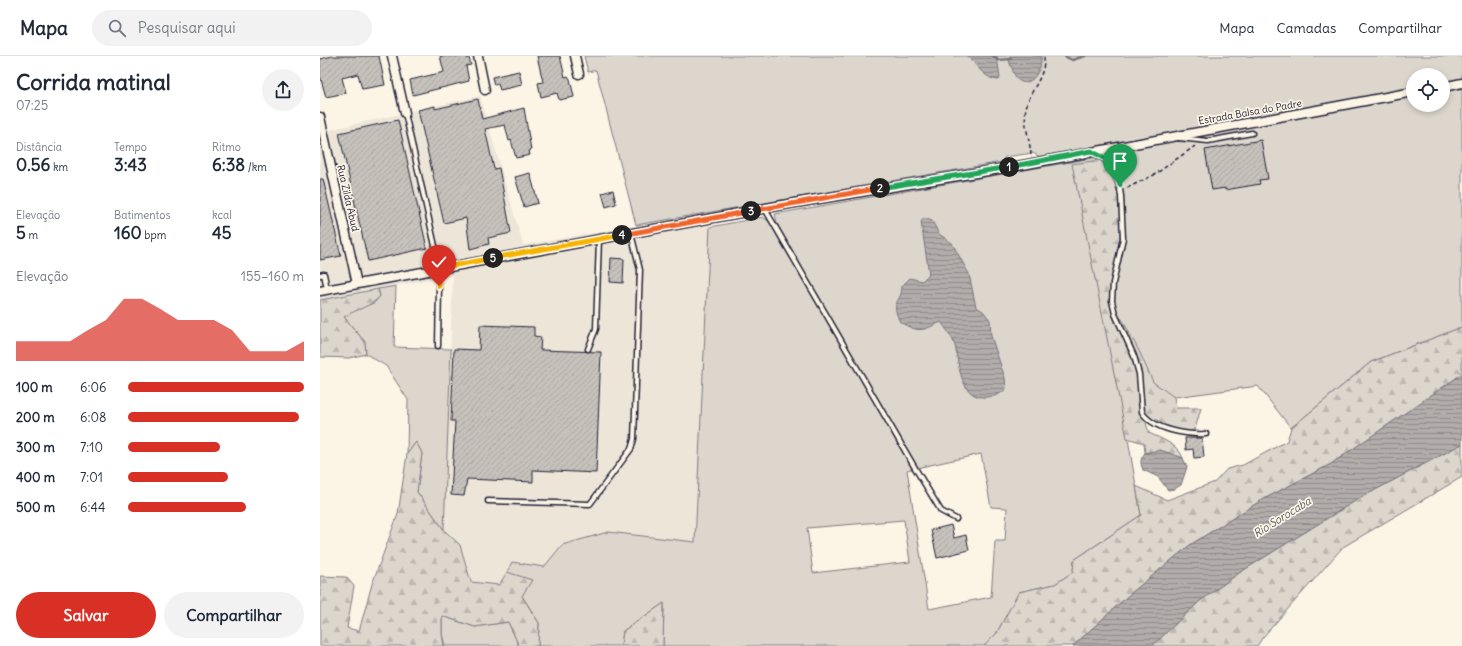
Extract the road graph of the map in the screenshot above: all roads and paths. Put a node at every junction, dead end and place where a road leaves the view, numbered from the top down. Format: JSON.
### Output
{"nodes":[{"id":1,"x":392,"y":56,"type":"edge"},
{"id":2,"x":478,"y":56,"type":"edge"},
{"id":3,"x":575,"y":56,"type":"edge"},
{"id":4,"x":1044,"y":56,"type":"edge"},
{"id":5,"x":579,"y":74,"type":"dead end"},
{"id":6,"x":1462,"y":83,"type":"edge"},
{"id":7,"x":1450,"y":86,"type":"edge"},
{"id":8,"x":485,"y":90,"type":"dead end"},
{"id":9,"x":1406,"y":93,"type":"edge"},
{"id":10,"x":405,"y":113,"type":"joint"},
{"id":11,"x":320,"y":117,"type":"edge"},
{"id":12,"x":1252,"y":133,"type":"dead end"},
{"id":13,"x":1175,"y":136,"type":"junction"},
{"id":14,"x":1208,"y":141,"type":"junction"},
{"id":15,"x":1091,"y":151,"type":"junction"},
{"id":16,"x":1032,"y":162,"type":"junction"},
{"id":17,"x":1121,"y":196,"type":"junction"},
{"id":18,"x":765,"y":208,"type":"junction"},
{"id":19,"x":631,"y":233,"type":"junction"},
{"id":20,"x":599,"y":239,"type":"junction"},
{"id":21,"x":438,"y":268,"type":"junction"},
{"id":22,"x":320,"y":275,"type":"edge"},
{"id":23,"x":357,"y":284,"type":"junction"},
{"id":24,"x":324,"y":290,"type":"edge"},
{"id":25,"x":438,"y":346,"type":"dead end"},
{"id":26,"x":588,"y":349,"type":"dead end"},
{"id":27,"x":1206,"y":434,"type":"dead end"},
{"id":28,"x":488,"y":501,"type":"dead end"},
{"id":29,"x":956,"y":519,"type":"dead end"}],
"edges":[{"from":1,"to":10,"type":"street"},
{"from":2,"to":8,"type":"street"},
{"from":3,"to":5,"type":"street"},
{"from":4,"to":16,"type":"path"},
{"from":6,"to":7,"type":"street"},
{"from":9,"to":13,"type":"street","name":"Estrada Balsa do Padre"},
{"from":10,"to":21,"type":"lane"},
{"from":11,"to":23,"type":"street","name":"Rua Zilda Abud"},
{"from":12,"to":14,"type":"lane"},
{"from":13,"to":14,"type":"lane"},
{"from":13,"to":15,"type":"street","name":"Estrada Balsa do Padre"},
{"from":14,"to":17,"type":"path"},
{"from":15,"to":16,"type":"street","name":"Estrada Balsa do Padre"},
{"from":15,"to":17,"type":"lane"},
{"from":16,"to":18,"type":"street","name":"Estrada Balsa do Padre"},
{"from":17,"to":27,"type":"lane"},
{"from":18,"to":19,"type":"street","name":"Estrada Balsa do Padre"},
{"from":18,"to":29,"type":"lane"},
{"from":19,"to":20,"type":"street","name":"Estrada Balsa do Padre"},
{"from":19,"to":28,"type":"lane"},
{"from":20,"to":21,"type":"street","name":"Estrada Balsa do Padre"},
{"from":20,"to":26,"type":"lane"},
{"from":21,"to":23,"type":"street","name":"Estrada Balsa do Padre"},
{"from":21,"to":25,"type":"lane"},
{"from":22,"to":24,"type":"lane"},
{"from":23,"to":24,"type":"street","name":"Estrada Balsa do Padre"}]}
